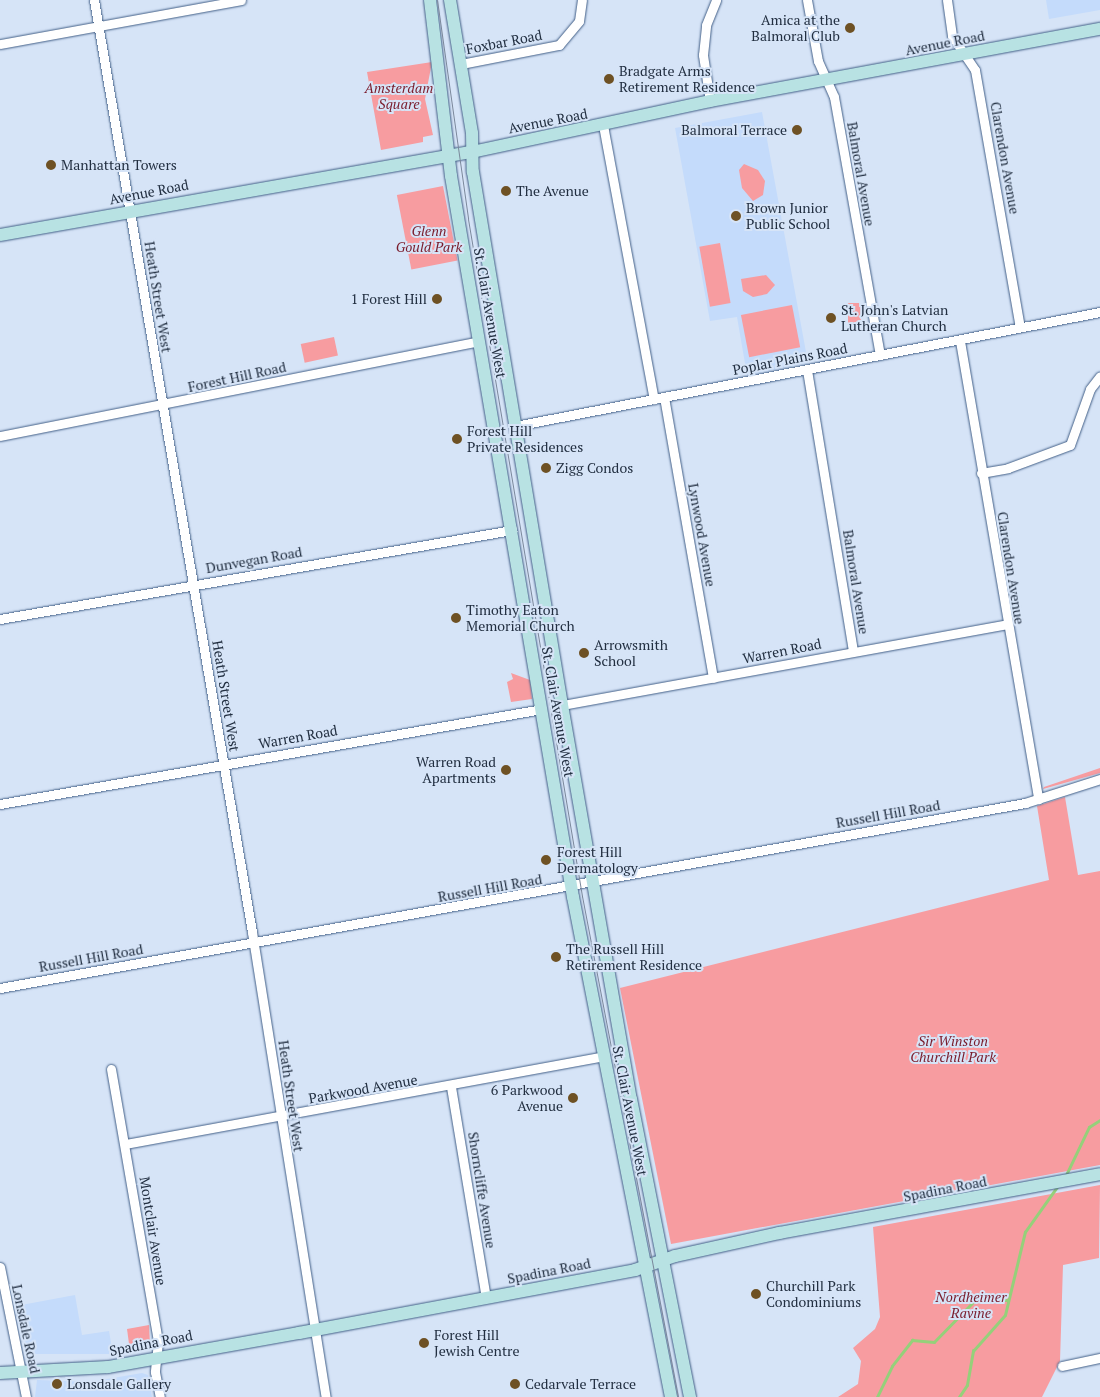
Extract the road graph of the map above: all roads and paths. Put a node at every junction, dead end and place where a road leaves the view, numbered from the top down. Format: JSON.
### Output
{"nodes":[{"id":1,"x":94,"y":0,"type":"edge"},
{"id":2,"x":241,"y":0,"type":"edge"},
{"id":3,"x":430,"y":0,"type":"edge"},
{"id":4,"x":450,"y":0,"type":"edge"},
{"id":5,"x":582,"y":0,"type":"edge"},
{"id":6,"x":716,"y":0,"type":"edge"},
{"id":7,"x":808,"y":0,"type":"edge"},
{"id":8,"x":947,"y":0,"type":"edge"},
{"id":9,"x":98,"y":26,"type":"junction"},
{"id":10,"x":1100,"y":29,"type":"edge"},
{"id":11,"x":0,"y":44,"type":"edge"},
{"id":12,"x":966,"y":55,"type":"junction"},
{"id":13,"x":461,"y":64,"type":"junction"},
{"id":14,"x":826,"y":81,"type":"junction"},
{"id":15,"x":710,"y":101,"type":"junction"},
{"id":16,"x":603,"y":125,"type":"junction"},
{"id":17,"x":472,"y":152,"type":"junction"},
{"id":18,"x":449,"y":156,"type":"junction"},
{"id":19,"x":130,"y":212,"type":"junction"},
{"id":20,"x":0,"y":235,"type":"edge"},
{"id":21,"x":1100,"y":312,"type":"edge"},
{"id":22,"x":1020,"y":327,"type":"junction"},
{"id":23,"x":479,"y":340,"type":"junction"},
{"id":24,"x":960,"y":341,"type":"junction"},
{"id":25,"x":880,"y":355,"type":"junction"},
{"id":26,"x":806,"y":370,"type":"junction"},
{"id":27,"x":1100,"y":376,"type":"edge"},
{"id":28,"x":664,"y":397,"type":"junction"},
{"id":29,"x":654,"y":398,"type":"junction"},
{"id":30,"x":162,"y":406,"type":"junction"},
{"id":31,"x":514,"y":426,"type":"junction"},
{"id":32,"x":0,"y":436,"type":"edge"},
{"id":33,"x":981,"y":473,"type":"junction"},
{"id":34,"x":512,"y":530,"type":"junction"},
{"id":35,"x":194,"y":584,"type":"junction"},
{"id":36,"x":544,"y":593,"type":"junction"},
{"id":37,"x":522,"y":596,"type":"junction"},
{"id":38,"x":0,"y":619,"type":"edge"},
{"id":39,"x":1006,"y":624,"type":"junction"},
{"id":40,"x":854,"y":651,"type":"junction"},
{"id":41,"x":713,"y":678,"type":"junction"},
{"id":42,"x":562,"y":705,"type":"junction"},
{"id":43,"x":542,"y":709,"type":"junction"},
{"id":44,"x":222,"y":765,"type":"junction"},
{"id":45,"x":1100,"y":779,"type":"edge"},
{"id":46,"x":1038,"y":799,"type":"junction"},
{"id":47,"x":0,"y":804,"type":"edge"},
{"id":48,"x":594,"y":883,"type":"junction"},
{"id":49,"x":572,"y":887,"type":"junction"},
{"id":50,"x":254,"y":944,"type":"junction"},
{"id":51,"x":0,"y":988,"type":"edge"},
{"id":52,"x":605,"y":1056,"type":"junction"},
{"id":53,"x":111,"y":1069,"type":"dead end"},
{"id":54,"x":451,"y":1087,"type":"junction"},
{"id":55,"x":280,"y":1117,"type":"junction"},
{"id":56,"x":125,"y":1144,"type":"junction"},
{"id":57,"x":1100,"y":1174,"type":"edge"},
{"id":58,"x":664,"y":1260,"type":"junction"},
{"id":59,"x":644,"y":1266,"type":"junction"},
{"id":60,"x":0,"y":1267,"type":"edge"},
{"id":61,"x":486,"y":1298,"type":"junction"},
{"id":62,"x":313,"y":1330,"type":"junction"},
{"id":63,"x":159,"y":1356,"type":"junction"},
{"id":64,"x":1100,"y":1358,"type":"edge"},
{"id":65,"x":1062,"y":1366,"type":"dead end"},
{"id":66,"x":20,"y":1369,"type":"junction"},
{"id":67,"x":0,"y":1373,"type":"edge"},
{"id":68,"x":668,"y":1396,"type":"edge"},
{"id":69,"x":26,"y":1397,"type":"edge"},
{"id":70,"x":160,"y":1397,"type":"edge"},
{"id":71,"x":326,"y":1397,"type":"edge"},
{"id":72,"x":690,"y":1397,"type":"edge"}],
"edges":[{"from":1,"to":9,"type":"street","name":"Heath Street West"},
{"from":2,"to":9,"type":"street"},
{"from":3,"to":18,"type":"main road","name":"St. Clair Avenue West"},
{"from":4,"to":13,"type":"main road","name":"St. Clair Avenue West"},
{"from":5,"to":13,"type":"street","name":"Foxbar Road"},
{"from":6,"to":15,"type":"street"},
{"from":7,"to":14,"type":"street","name":"Balmoral Avenue"},
{"from":8,"to":12,"type":"street","name":"Clarendon Avenue"},
{"from":9,"to":11,"type":"street"},
{"from":9,"to":19,"type":"street","name":"Heath Street West"},
{"from":10,"to":12,"type":"main road","name":"Avenue Road"},
{"from":12,"to":14,"type":"main road","name":"Avenue Road"},
{"from":12,"to":22,"type":"street","name":"Clarendon Avenue"},
{"from":13,"to":17,"type":"main road","name":"St. Clair Avenue West"},
{"from":14,"to":15,"type":"main road","name":"Avenue Road"},
{"from":14,"to":25,"type":"street","name":"Balmoral Avenue"},
{"from":15,"to":16,"type":"main road","name":"Avenue Road"},
{"from":16,"to":17,"type":"main road","name":"Avenue Road"},
{"from":16,"to":29,"type":"street"},
{"from":17,"to":18,"type":"main road","name":"Avenue Road"},
{"from":17,"to":31,"type":"main road","name":"St. Clair Avenue West"},
{"from":18,"to":19,"type":"main road","name":"Avenue Road"},
{"from":18,"to":23,"type":"main road","name":"St. Clair Avenue West"},
{"from":19,"to":20,"type":"main road","name":"Avenue Road"},
{"from":19,"to":30,"type":"street","name":"Heath Street West"},
{"from":21,"to":22,"type":"street","name":"Poplar Plains Road"},
{"from":22,"to":24,"type":"street","name":"Poplar Plains Road"},
{"from":23,"to":30,"type":"street","name":"Forest Hill Road"},
{"from":23,"to":34,"type":"main road","name":"St. Clair Avenue West"},
{"from":24,"to":25,"type":"street","name":"Poplar Plains Road"},
{"from":24,"to":33,"type":"street","name":"Clarendon Avenue"},
{"from":25,"to":26,"type":"street","name":"Poplar Plains Road"},
{"from":26,"to":28,"type":"street","name":"Poplar Plains Road"},
{"from":26,"to":40,"type":"street","name":"Balmoral Avenue"},
{"from":27,"to":33,"type":"street"},
{"from":28,"to":29,"type":"street","name":"Poplar Plains Road"},
{"from":28,"to":41,"type":"street","name":"Lynwood Avenue"},
{"from":29,"to":31,"type":"street","name":"Poplar Plains Road"},
{"from":30,"to":32,"type":"street","name":"Forest Hill Road"},
{"from":30,"to":35,"type":"street","name":"Heath Street West"},
{"from":31,"to":36,"type":"main road","name":"St. Clair Avenue West"},
{"from":33,"to":39,"type":"street","name":"Clarendon Avenue"},
{"from":34,"to":35,"type":"street","name":"Dunvegan Road"},
{"from":34,"to":37,"type":"main road","name":"St. Clair Avenue West"},
{"from":35,"to":38,"type":"street","name":"Dunvegan Road"},
{"from":35,"to":44,"type":"street","name":"Heath Street West"},
{"from":36,"to":37,"type":"main road"},
{"from":36,"to":42,"type":"main road","name":"St. Clair Avenue West"},
{"from":37,"to":43,"type":"main road","name":"St. Clair Avenue West"},
{"from":39,"to":40,"type":"street","name":"Warren Road"},
{"from":39,"to":46,"type":"street","name":"Clarendon Avenue"},
{"from":40,"to":41,"type":"street","name":"Warren Road"},
{"from":41,"to":42,"type":"street","name":"Warren Road"},
{"from":42,"to":48,"type":"main road","name":"St. Clair Avenue West"},
{"from":43,"to":44,"type":"street","name":"Warren Road"},
{"from":43,"to":49,"type":"main road","name":"St. Clair Avenue West"},
{"from":44,"to":47,"type":"street","name":"Warren Road"},
{"from":44,"to":50,"type":"street","name":"Heath Street West"},
{"from":45,"to":46,"type":"street","name":"Russell Hill Road"},
{"from":46,"to":48,"type":"street","name":"Russell Hill Road"},
{"from":48,"to":49,"type":"street","name":"Russell Hill Road"},
{"from":48,"to":58,"type":"main road","name":"St. Clair Avenue West"},
{"from":49,"to":50,"type":"street","name":"Russell Hill Road"},
{"from":49,"to":52,"type":"main road","name":"St. Clair Avenue West"},
{"from":50,"to":51,"type":"street","name":"Russell Hill Road"},
{"from":50,"to":55,"type":"street","name":"Heath Street West"},
{"from":52,"to":54,"type":"street","name":"Parkwood Avenue"},
{"from":52,"to":59,"type":"main road","name":"St. Clair Avenue West"},
{"from":53,"to":56,"type":"street","name":"Montclair Avenue"},
{"from":54,"to":55,"type":"street","name":"Parkwood Avenue"},
{"from":54,"to":61,"type":"street","name":"Shorncliffe Avenue"},
{"from":55,"to":56,"type":"street","name":"Parkwood Avenue"},
{"from":55,"to":62,"type":"street","name":"Heath Street West"},
{"from":56,"to":63,"type":"street","name":"Montclair Avenue"},
{"from":57,"to":58,"type":"main road","name":"Spadina Road"},
{"from":58,"to":59,"type":"main road","name":"Spadina Road"},
{"from":58,"to":72,"type":"main road","name":"St. Clair Avenue West"},
{"from":59,"to":61,"type":"main road","name":"Spadina Road"},
{"from":59,"to":68,"type":"main road","name":"St. Clair Avenue West"},
{"from":60,"to":66,"type":"street","name":"Lonsdale Road"},
{"from":61,"to":62,"type":"main road","name":"Spadina Road"},
{"from":62,"to":63,"type":"main road","name":"Spadina Road"},
{"from":62,"to":71,"type":"street","name":"Heath Street West"},
{"from":63,"to":66,"type":"main road","name":"Spadina Road"},
{"from":63,"to":70,"type":"street","name":"Montclair Avenue"},
{"from":64,"to":65,"type":"street"},
{"from":66,"to":67,"type":"main road","name":"Spadina Road"},
{"from":66,"to":69,"type":"street","name":"Lonsdale Road"}]}
